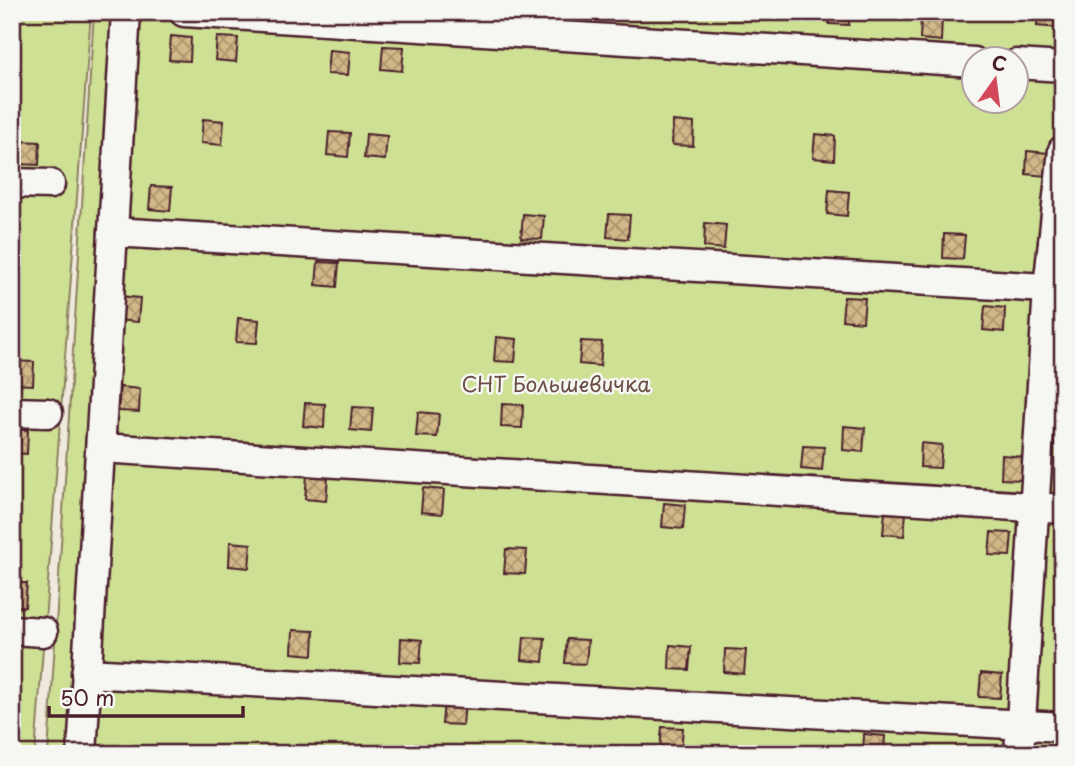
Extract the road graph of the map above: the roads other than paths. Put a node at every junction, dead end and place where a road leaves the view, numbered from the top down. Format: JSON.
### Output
{"nodes":[{"id":1,"x":126,"y":12,"type":"edge"},
{"id":2,"x":184,"y":12,"type":"edge"},
{"id":3,"x":960,"y":61,"type":"edge"},
{"id":4,"x":1030,"y":65,"type":"edge"},
{"id":5,"x":1063,"y":67,"type":"edge"},
{"id":6,"x":1063,"y":150,"type":"edge"},
{"id":7,"x":12,"y":183,"type":"edge"},
{"id":8,"x":50,"y":184,"type":"dead end"},
{"id":9,"x":113,"y":232,"type":"junction"},
{"id":10,"x":1056,"y":289,"type":"edge"},
{"id":11,"x":12,"y":412,"type":"edge"},
{"id":12,"x":48,"y":413,"type":"dead end"},
{"id":13,"x":101,"y":448,"type":"junction"},
{"id":14,"x":1034,"y":508,"type":"junction"},
{"id":15,"x":1063,"y":509,"type":"edge"},
{"id":16,"x":12,"y":630,"type":"edge"},
{"id":17,"x":43,"y":632,"type":"dead end"},
{"id":18,"x":86,"y":673,"type":"junction"},
{"id":19,"x":1021,"y":725,"type":"junction"},
{"id":20,"x":1063,"y":727,"type":"edge"},
{"id":21,"x":82,"y":754,"type":"edge"},
{"id":22,"x":1019,"y":754,"type":"edge"}],
"edges":[{"from":1,"to":9,"type":"street"},
{"from":2,"to":3,"type":"street"},
{"from":4,"to":5,"type":"street"},
{"from":6,"to":10,"type":"street"},
{"from":7,"to":8,"type":"street"},
{"from":9,"to":10,"type":"street"},
{"from":9,"to":13,"type":"street"},
{"from":10,"to":14,"type":"street"},
{"from":11,"to":12,"type":"street"},
{"from":13,"to":14,"type":"street"},
{"from":13,"to":18,"type":"street"},
{"from":14,"to":15,"type":"street"},
{"from":14,"to":19,"type":"street"},
{"from":16,"to":17,"type":"street"},
{"from":18,"to":19,"type":"street"},
{"from":18,"to":21,"type":"street"},
{"from":19,"to":20,"type":"street"},
{"from":19,"to":22,"type":"street"}]}
